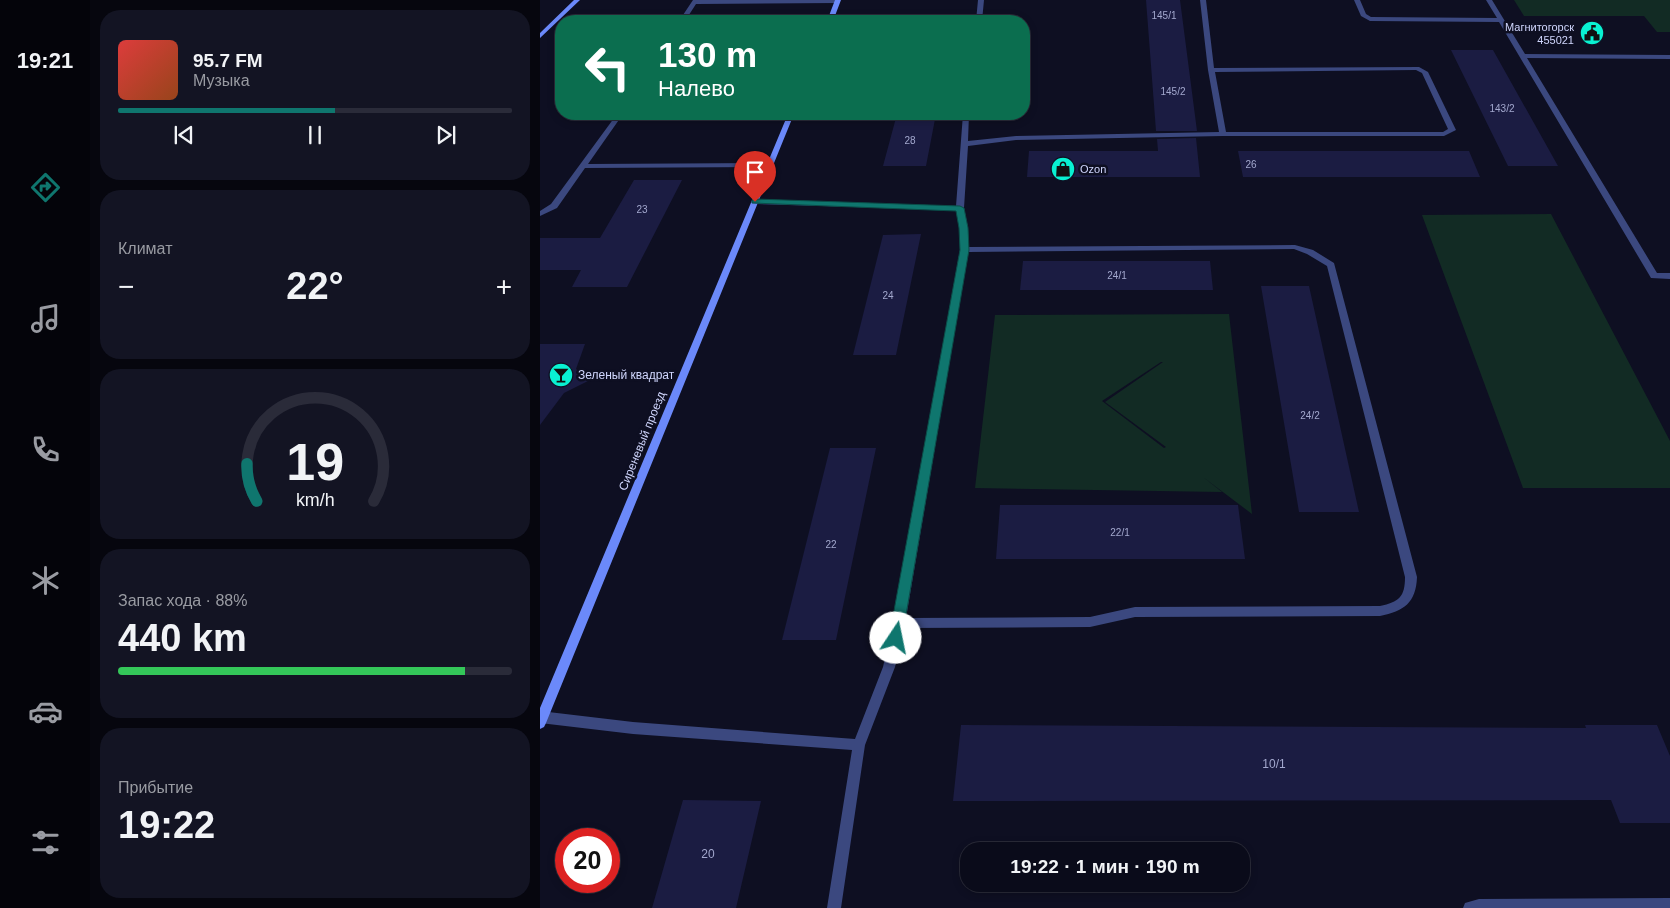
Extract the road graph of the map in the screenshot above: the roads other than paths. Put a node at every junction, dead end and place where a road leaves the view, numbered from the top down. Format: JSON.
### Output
{"nodes":[{"id":1,"x":578,"y":0,"type":"edge"},
{"id":2,"x":981,"y":0,"type":"edge"},
{"id":3,"x":1203,"y":0,"type":"edge"},
{"id":4,"x":1357,"y":0,"type":"edge"},
{"id":5,"x":1489,"y":0,"type":"edge"},
{"id":6,"x":696,"y":1,"type":"edge"},
{"id":7,"x":838,"y":1,"type":"edge"},
{"id":8,"x":562,"y":15,"type":"edge"},
{"id":9,"x":686,"y":15,"type":"edge"},
{"id":10,"x":832,"y":15,"type":"edge"},
{"id":11,"x":980,"y":15,"type":"edge"},
{"id":12,"x":1501,"y":20,"type":"junction"},
{"id":13,"x":555,"y":22,"type":"edge"},
{"id":14,"x":540,"y":36,"type":"edge"},
{"id":15,"x":1523,"y":56,"type":"junction"},
{"id":16,"x":1670,"y":57,"type":"edge"},
{"id":17,"x":1211,"y":70,"type":"junction"},
{"id":18,"x":616,"y":120,"type":"edge"},
{"id":19,"x":788,"y":120,"type":"edge"},
{"id":20,"x":965,"y":120,"type":"edge"},
{"id":21,"x":1223,"y":134,"type":"junction"},
{"id":22,"x":963,"y":144,"type":"junction"},
{"id":23,"x":769,"y":165,"type":"junction"},
{"id":24,"x":584,"y":166,"type":"junction"},
{"id":25,"x":755,"y":202,"type":"junction"},
{"id":26,"x":960,"y":208,"type":"junction"},
{"id":27,"x":540,"y":214,"type":"edge"},
{"id":28,"x":964,"y":250,"type":"junction"},
{"id":29,"x":1670,"y":276,"type":"edge"},
{"id":30,"x":899,"y":623,"type":"junction"},
{"id":31,"x":541,"y":719,"type":"edge"},
{"id":32,"x":859,"y":745,"type":"junction"},
{"id":33,"x":1670,"y":905,"type":"edge"},
{"id":34,"x":834,"y":908,"type":"edge"},
{"id":35,"x":1470,"y":908,"type":"edge"}],
"edges":[{"from":1,"to":8,"type":"main road"},
{"from":2,"to":11,"type":"lane"},
{"from":3,"to":17,"type":"lane"},
{"from":4,"to":12,"type":"lane"},
{"from":5,"to":12,"type":"lane"},
{"from":6,"to":7,"type":"lane"},
{"from":6,"to":9,"type":"lane"},
{"from":7,"to":10,"type":"main road"},
{"from":12,"to":15,"type":"lane"},
{"from":13,"to":14,"type":"main road"},
{"from":15,"to":16,"type":"lane"},
{"from":15,"to":29,"type":"lane"},
{"from":17,"to":21,"type":"lane"},
{"from":17,"to":21,"type":"lane"},
{"from":18,"to":24,"type":"lane"},
{"from":19,"to":23,"type":"main road","name":"Сиреневый проезд"},
{"from":20,"to":22,"type":"lane"},
{"from":21,"to":22,"type":"lane"},
{"from":22,"to":26,"type":"lane"},
{"from":23,"to":24,"type":"lane"},
{"from":23,"to":25,"type":"main road","name":"Сиреневый проезд"},
{"from":24,"to":27,"type":"lane"},
{"from":25,"to":26,"type":"lane"},
{"from":25,"to":31,"type":"main road","name":"Сиреневый проезд"},
{"from":26,"to":28,"type":"lane"},
{"from":28,"to":30,"type":"lane"},
{"from":28,"to":30,"type":"lane"},
{"from":30,"to":32,"type":"lane"},
{"from":31,"to":32,"type":"lane"},
{"from":32,"to":34,"type":"lane"},
{"from":33,"to":35,"type":"lane"}]}
